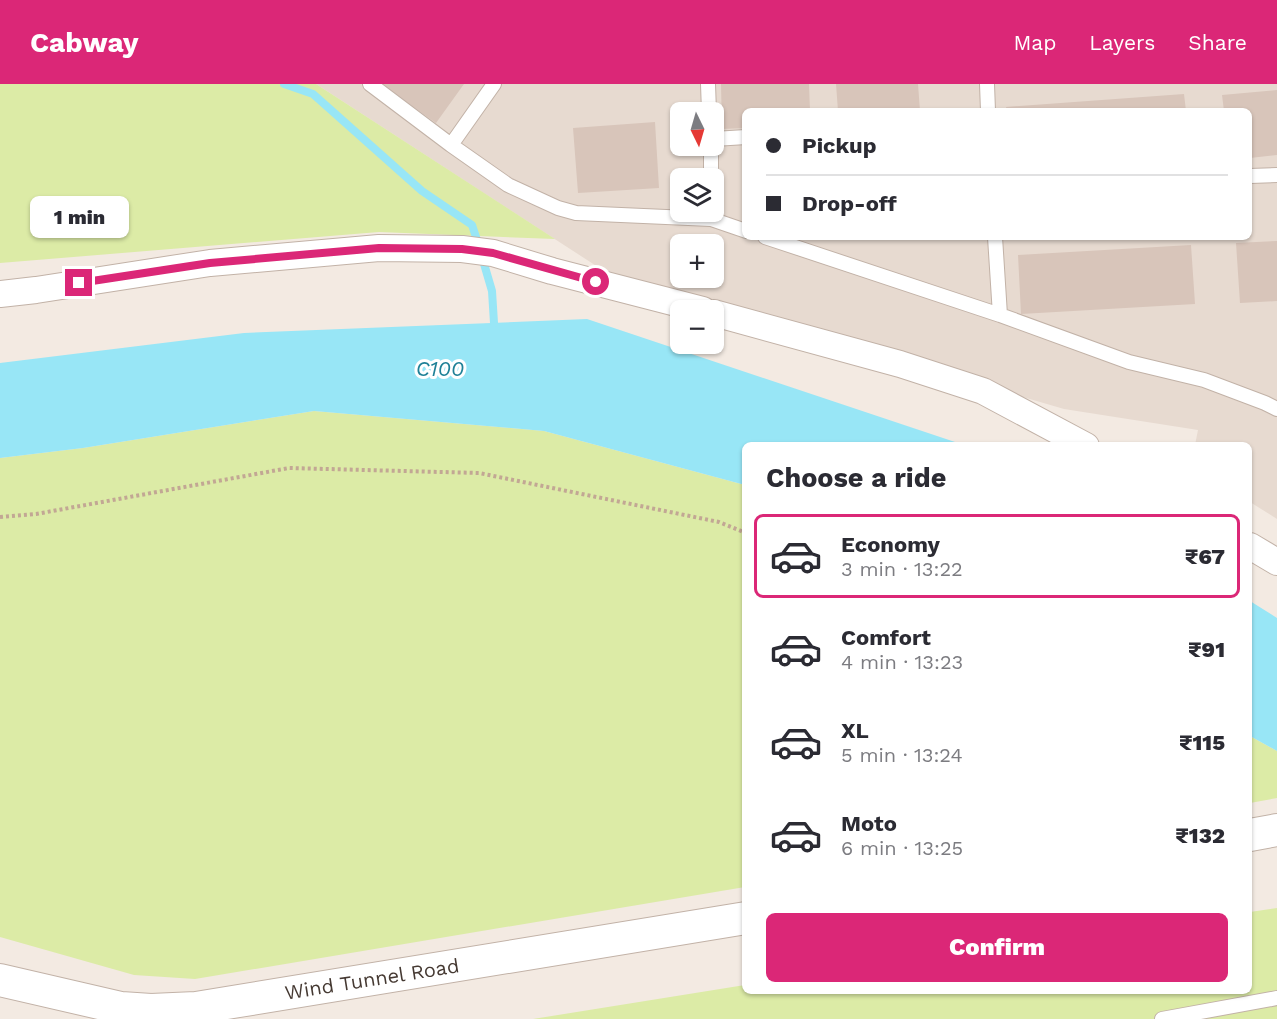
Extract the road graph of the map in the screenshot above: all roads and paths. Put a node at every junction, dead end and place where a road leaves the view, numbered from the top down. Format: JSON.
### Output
{"nodes":[{"id":1,"x":370,"y":84,"type":"edge"},
{"id":2,"x":494,"y":84,"type":"edge"},
{"id":3,"x":708,"y":84,"type":"edge"},
{"id":4,"x":987,"y":84,"type":"edge"},
{"id":5,"x":709,"y":102,"type":"edge"},
{"id":6,"x":988,"y":108,"type":"edge"},
{"id":7,"x":742,"y":137,"type":"edge"},
{"id":8,"x":724,"y":138,"type":"edge"},
{"id":9,"x":451,"y":145,"type":"junction"},
{"id":10,"x":1277,"y":175,"type":"edge"},
{"id":11,"x":1252,"y":176,"type":"edge"},
{"id":12,"x":670,"y":214,"type":"edge"},
{"id":13,"x":724,"y":221,"type":"edge"},
{"id":14,"x":742,"y":229,"type":"edge"},
{"id":15,"x":774,"y":240,"type":"edge"},
{"id":16,"x":995,"y":240,"type":"edge"},
{"id":17,"x":0,"y":294,"type":"edge"},
{"id":18,"x":670,"y":301,"type":"edge"},
{"id":19,"x":1000,"y":315,"type":"junction"},
{"id":20,"x":724,"y":316,"type":"edge"},
{"id":21,"x":1277,"y":409,"type":"edge"},
{"id":22,"x":1078,"y":442,"type":"edge"},
{"id":23,"x":0,"y":517,"type":"edge"},
{"id":24,"x":742,"y":531,"type":"edge"},
{"id":25,"x":1252,"y":547,"type":"edge"},
{"id":26,"x":1277,"y":562,"type":"edge"},
{"id":27,"x":1277,"y":830,"type":"edge"},
{"id":28,"x":1252,"y":835,"type":"edge"},
{"id":29,"x":742,"y":919,"type":"edge"},
{"id":30,"x":0,"y":980,"type":"edge"},
{"id":31,"x":1277,"y":998,"type":"edge"},
{"id":32,"x":1162,"y":1019,"type":"edge"}],
"edges":[{"from":1,"to":9,"type":"lane"},
{"from":2,"to":9,"type":"lane"},
{"from":3,"to":5,"type":"lane"},
{"from":4,"to":6,"type":"lane"},
{"from":7,"to":8,"type":"lane"},
{"from":9,"to":12,"type":"lane"},
{"from":10,"to":11,"type":"lane"},
{"from":13,"to":14,"type":"lane"},
{"from":15,"to":19,"type":"lane"},
{"from":16,"to":19,"type":"lane"},
{"from":17,"to":18,"type":"street"},
{"from":19,"to":21,"type":"lane"},
{"from":20,"to":22,"type":"street"},
{"from":23,"to":24,"type":"path"},
{"from":25,"to":26,"type":"street"},
{"from":27,"to":28,"type":"street"},
{"from":29,"to":30,"type":"street","name":"Wind Tunnel Road"},
{"from":31,"to":32,"type":"lane"}]}
